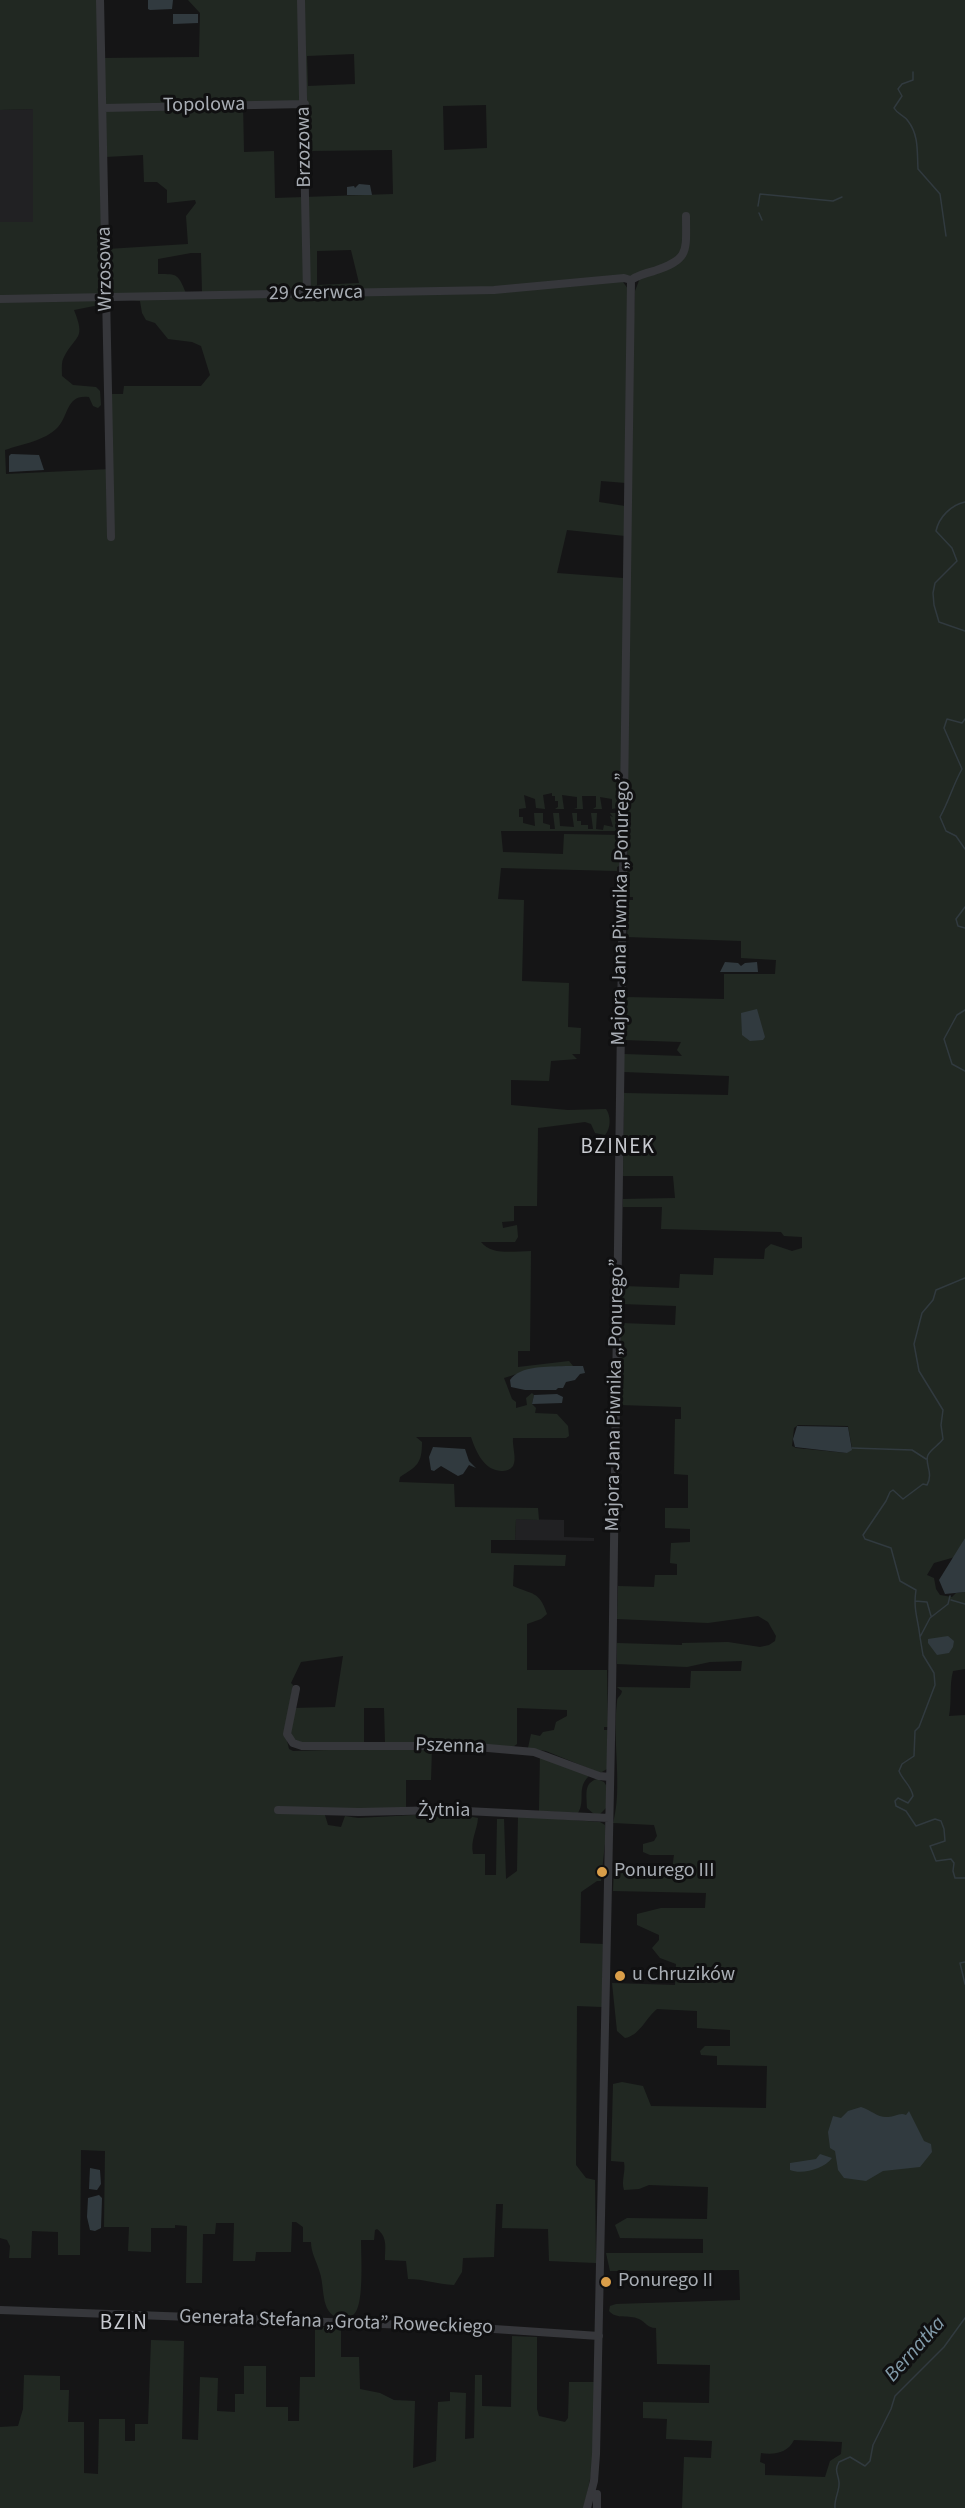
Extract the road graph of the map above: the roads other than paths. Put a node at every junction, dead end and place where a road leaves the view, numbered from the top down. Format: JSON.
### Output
{"nodes":[{"id":1,"x":100,"y":0,"type":"edge"},
{"id":2,"x":301,"y":0,"type":"edge"},
{"id":3,"x":305,"y":104,"type":"junction"},
{"id":4,"x":103,"y":108,"type":"junction"},
{"id":5,"x":686,"y":216,"type":"dead end"},
{"id":6,"x":631,"y":280,"type":"junction"},
{"id":7,"x":307,"y":294,"type":"junction"},
{"id":8,"x":106,"y":298,"type":"junction"},
{"id":9,"x":0,"y":299,"type":"edge"},
{"id":10,"x":111,"y":537,"type":"dead end"},
{"id":11,"x":296,"y":1689,"type":"dead end"},
{"id":12,"x":610,"y":1777,"type":"junction"},
{"id":13,"x":278,"y":1810,"type":"dead end"},
{"id":14,"x":609,"y":1818,"type":"junction"},
{"id":15,"x":0,"y":2310,"type":"edge"},
{"id":16,"x":599,"y":2336,"type":"junction"},
{"id":17,"x":597,"y":2494,"type":"dead end"},
{"id":18,"x":587,"y":2508,"type":"edge"},
{"id":19,"x":597,"y":2508,"type":"edge"}],
"edges":[{"from":1,"to":4,"type":"street","name":"Wrzosowa"},
{"from":2,"to":3,"type":"street","name":"Brzozowa"},
{"from":3,"to":4,"type":"street","name":"Topolowa"},
{"from":3,"to":7,"type":"street","name":"Brzozowa"},
{"from":4,"to":8,"type":"street","name":"Wrzosowa"},
{"from":5,"to":6,"type":"street"},
{"from":6,"to":7,"type":"street","name":"29 Czerwca"},
{"from":6,"to":12,"type":"street","name":"Majora Jana Piwnika „Ponurego”"},
{"from":7,"to":8,"type":"street","name":"29 Czerwca"},
{"from":8,"to":9,"type":"street","name":"29 Czerwca"},
{"from":8,"to":10,"type":"street","name":"Wrzosowa"},
{"from":11,"to":12,"type":"street","name":"Pszenna"},
{"from":12,"to":14,"type":"street","name":"Majora Jana Piwnika „Ponurego”"},
{"from":13,"to":14,"type":"street","name":"Żytnia"},
{"from":14,"to":16,"type":"street","name":"Majora Jana Piwnika „Ponurego”"},
{"from":15,"to":16,"type":"street","name":"Generała Stefana „Grota” Roweckiego"},
{"from":16,"to":18,"type":"street","name":"Majora Jana Piwnika „Ponurego”"},
{"from":17,"to":19,"type":"street"}]}
